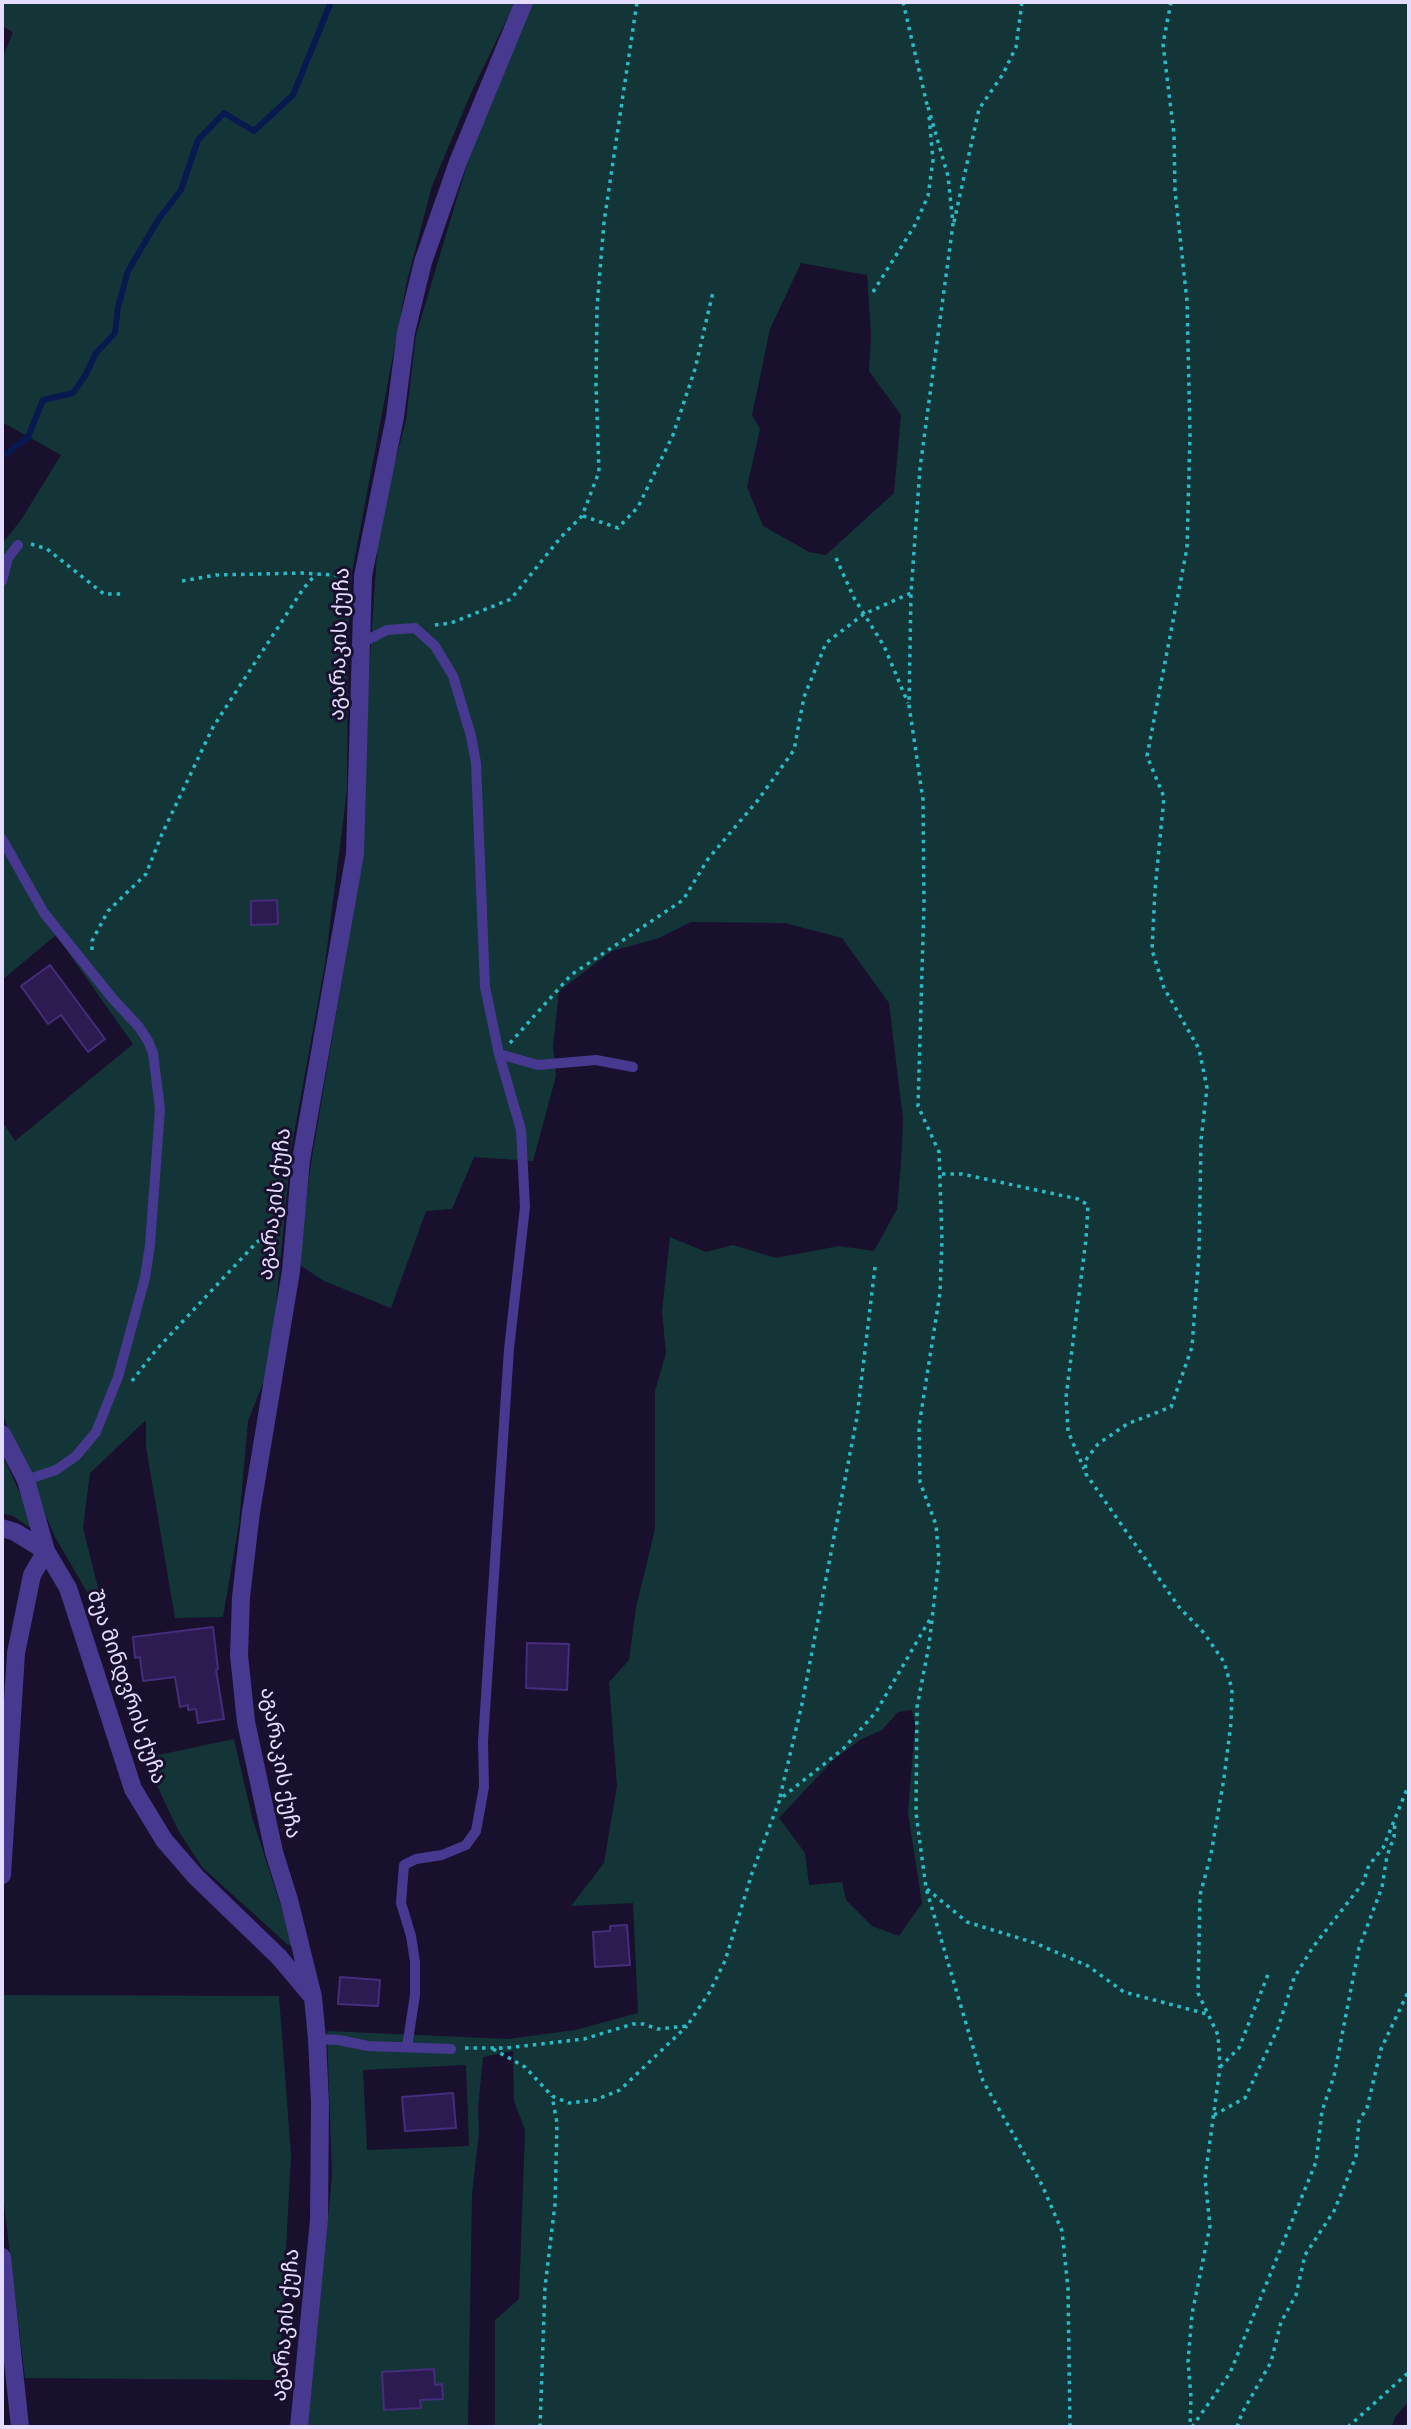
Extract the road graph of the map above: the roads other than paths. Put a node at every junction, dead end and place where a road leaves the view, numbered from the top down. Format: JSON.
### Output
{"nodes":[{"id":1,"x":524,"y":2,"type":"edge"},
{"id":2,"x":18,"y":545,"type":"road end"},
{"id":3,"x":2,"y":581,"type":"edge"},
{"id":4,"x":361,"y":643,"type":"junction"},
{"id":5,"x":2,"y":839,"type":"edge"},
{"id":6,"x":499,"y":1054,"type":"junction"},
{"id":7,"x":633,"y":1067,"type":"dead end"},
{"id":8,"x":2,"y":1434,"type":"edge"},
{"id":9,"x":26,"y":1480,"type":"junction"},
{"id":10,"x":2,"y":1528,"type":"edge"},
{"id":11,"x":47,"y":1551,"type":"junction"},
{"id":12,"x":2,"y":1875,"type":"edge"},
{"id":13,"x":313,"y":1997,"type":"junction"},
{"id":14,"x":317,"y":2039,"type":"junction"},
{"id":15,"x":407,"y":2048,"type":"junction"},
{"id":16,"x":452,"y":2049,"type":"road end"},
{"id":17,"x":2,"y":2257,"type":"edge"},
{"id":18,"x":20,"y":2427,"type":"edge"},
{"id":19,"x":299,"y":2427,"type":"edge"}],
"edges":[{"from":1,"to":4,"type":"street","name":"აგარაკის ქუჩა"},
{"from":2,"to":3,"type":"lane"},
{"from":4,"to":6,"type":"lane"},
{"from":4,"to":13,"type":"street","name":"აგარაკის ქუჩა"},
{"from":5,"to":9,"type":"lane"},
{"from":6,"to":7,"type":"lane"},
{"from":6,"to":15,"type":"lane"},
{"from":8,"to":9,"type":"street"},
{"from":9,"to":11,"type":"street"},
{"from":10,"to":11,"type":"street","name":"შუა მინდვრის ქუჩა"},
{"from":11,"to":12,"type":"street"},
{"from":11,"to":13,"type":"street","name":"შუა მინდვრის ქუჩა"},
{"from":13,"to":14,"type":"street","name":"აგარაკის ქუჩა"},
{"from":14,"to":15,"type":"lane"},
{"from":14,"to":19,"type":"street","name":"აგარაკის ქუჩა"},
{"from":15,"to":16,"type":"lane"},
{"from":17,"to":18,"type":"street"}]}
